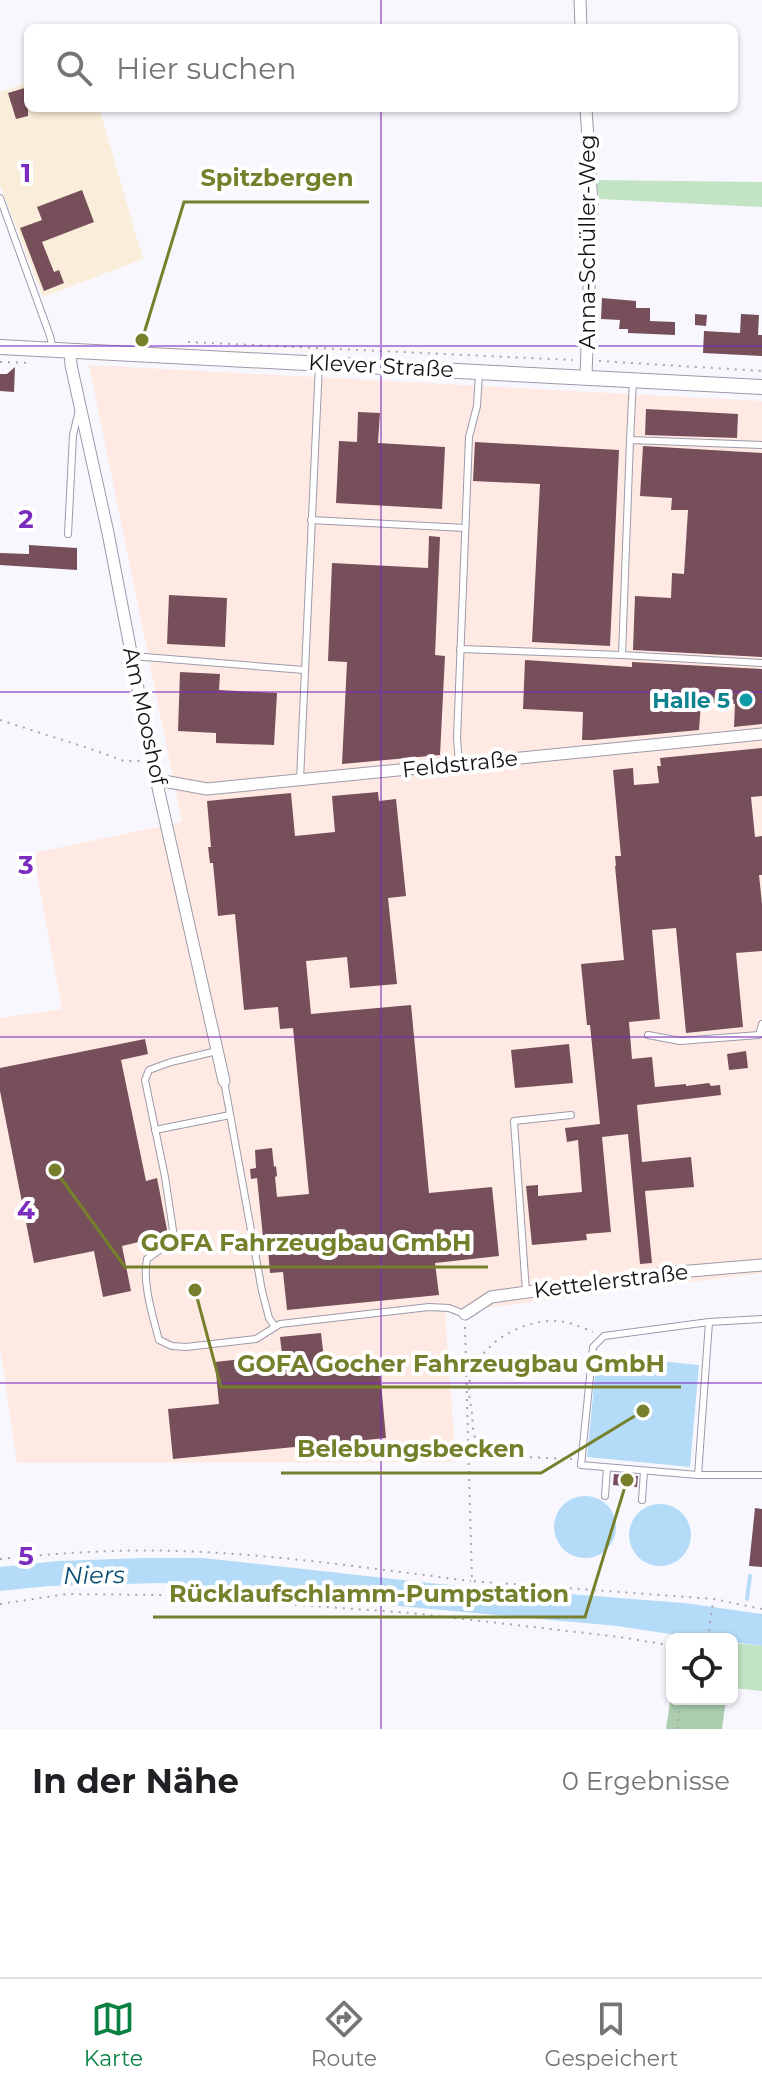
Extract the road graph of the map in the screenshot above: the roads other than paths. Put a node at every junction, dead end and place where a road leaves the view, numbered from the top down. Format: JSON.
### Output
{"nodes":[{"id":1,"x":580,"y":0,"type":"edge"},
{"id":2,"x":581,"y":24,"type":"edge"},
{"id":3,"x":586,"y":112,"type":"edge"},
{"id":4,"x":0,"y":198,"type":"edge"},
{"id":5,"x":0,"y":347,"type":"edge"},
{"id":6,"x":53,"y":350,"type":"junction"},
{"id":7,"x":70,"y":351,"type":"junction"},
{"id":8,"x":319,"y":363,"type":"junction"},
{"id":9,"x":479,"y":371,"type":"junction"},
{"id":10,"x":586,"y":376,"type":"junction"},
{"id":11,"x":633,"y":380,"type":"junction"},
{"id":12,"x":762,"y":387,"type":"edge"},
{"id":13,"x":80,"y":407,"type":"junction"},
{"id":14,"x":630,"y":440,"type":"junction"},
{"id":15,"x":762,"y":445,"type":"edge"},
{"id":16,"x":311,"y":520,"type":"junction"},
{"id":17,"x":465,"y":528,"type":"junction"},
{"id":18,"x":68,"y":534,"type":"dead end"},
{"id":19,"x":460,"y":649,"type":"junction"},
{"id":20,"x":622,"y":655,"type":"junction"},
{"id":21,"x":132,"y":656,"type":"junction"},
{"id":22,"x":762,"y":663,"type":"edge"},
{"id":23,"x":304,"y":670,"type":"junction"},
{"id":24,"x":762,"y":734,"type":"edge"},
{"id":25,"x":459,"y":764,"type":"junction"},
{"id":26,"x":158,"y":780,"type":"junction"},
{"id":27,"x":300,"y":780,"type":"junction"},
{"id":28,"x":762,"y":1024,"type":"edge"},
{"id":29,"x":648,"y":1035,"type":"dead end"},
{"id":30,"x":217,"y":1051,"type":"junction"},
{"id":31,"x":224,"y":1081,"type":"joint"},
{"id":32,"x":230,"y":1115,"type":"junction"},
{"id":33,"x":571,"y":1115,"type":"dead end"},
{"id":34,"x":155,"y":1130,"type":"junction"},
{"id":35,"x":762,"y":1265,"type":"edge"},
{"id":36,"x":526,"y":1292,"type":"junction"},
{"id":37,"x":465,"y":1314,"type":"joint"},
{"id":38,"x":762,"y":1319,"type":"edge"},
{"id":39,"x":709,"y":1322,"type":"junction"},
{"id":40,"x":275,"y":1327,"type":"junction"},
{"id":41,"x":607,"y":1468,"type":"junction"},
{"id":42,"x":644,"y":1471,"type":"junction"},
{"id":43,"x":698,"y":1475,"type":"junction"},
{"id":44,"x":762,"y":1475,"type":"edge"},
{"id":45,"x":605,"y":1496,"type":"dead end"},
{"id":46,"x":642,"y":1500,"type":"dead end"}],
"edges":[{"from":1,"to":2,"type":"street"},
{"from":3,"to":10,"type":"street","name":"Anna-Schüller-Weg"},
{"from":4,"to":6,"type":"lane"},
{"from":5,"to":6,"type":"street","name":"Klever Straße"},
{"from":6,"to":7,"type":"street","name":"Klever Straße"},
{"from":7,"to":8,"type":"street","name":"Klever Straße"},
{"from":7,"to":13,"type":"street","name":"Am Mooshof"},
{"from":8,"to":9,"type":"street","name":"Klever Straße"},
{"from":8,"to":16,"type":"lane"},
{"from":9,"to":10,"type":"street","name":"Klever Straße"},
{"from":9,"to":17,"type":"lane"},
{"from":10,"to":11,"type":"street","name":"Klever Straße"},
{"from":11,"to":12,"type":"street","name":"Klever Straße"},
{"from":11,"to":14,"type":"lane"},
{"from":13,"to":18,"type":"lane"},
{"from":13,"to":21,"type":"street","name":"Am Mooshof"},
{"from":14,"to":15,"type":"lane"},
{"from":14,"to":20,"type":"lane"},
{"from":16,"to":17,"type":"lane"},
{"from":16,"to":23,"type":"lane"},
{"from":17,"to":19,"type":"lane"},
{"from":19,"to":20,"type":"lane"},
{"from":19,"to":25,"type":"lane"},
{"from":20,"to":22,"type":"lane"},
{"from":21,"to":23,"type":"lane"},
{"from":21,"to":26,"type":"street","name":"Am Mooshof"},
{"from":23,"to":27,"type":"lane"},
{"from":24,"to":25,"type":"street","name":"Feldstraße"},
{"from":25,"to":27,"type":"street","name":"Feldstraße"},
{"from":26,"to":27,"type":"street","name":"Feldstraße"},
{"from":26,"to":30,"type":"street","name":"Am Mooshof"},
{"from":28,"to":29,"type":"lane"},
{"from":30,"to":31,"type":"street","name":"Am Mooshof"},
{"from":30,"to":34,"type":"lane"},
{"from":31,"to":32,"type":"lane"},
{"from":32,"to":34,"type":"lane"},
{"from":32,"to":40,"type":"lane"},
{"from":33,"to":36,"type":"lane"},
{"from":34,"to":40,"type":"lane"},
{"from":35,"to":36,"type":"street","name":"Kettelerstraße"},
{"from":36,"to":37,"type":"street","name":"Kettelerstraße"},
{"from":37,"to":40,"type":"lane"},
{"from":38,"to":39,"type":"lane"},
{"from":39,"to":41,"type":"lane"},
{"from":39,"to":43,"type":"lane"},
{"from":41,"to":42,"type":"lane"},
{"from":41,"to":45,"type":"lane"},
{"from":42,"to":43,"type":"lane"},
{"from":42,"to":46,"type":"lane"},
{"from":43,"to":44,"type":"lane"}]}
